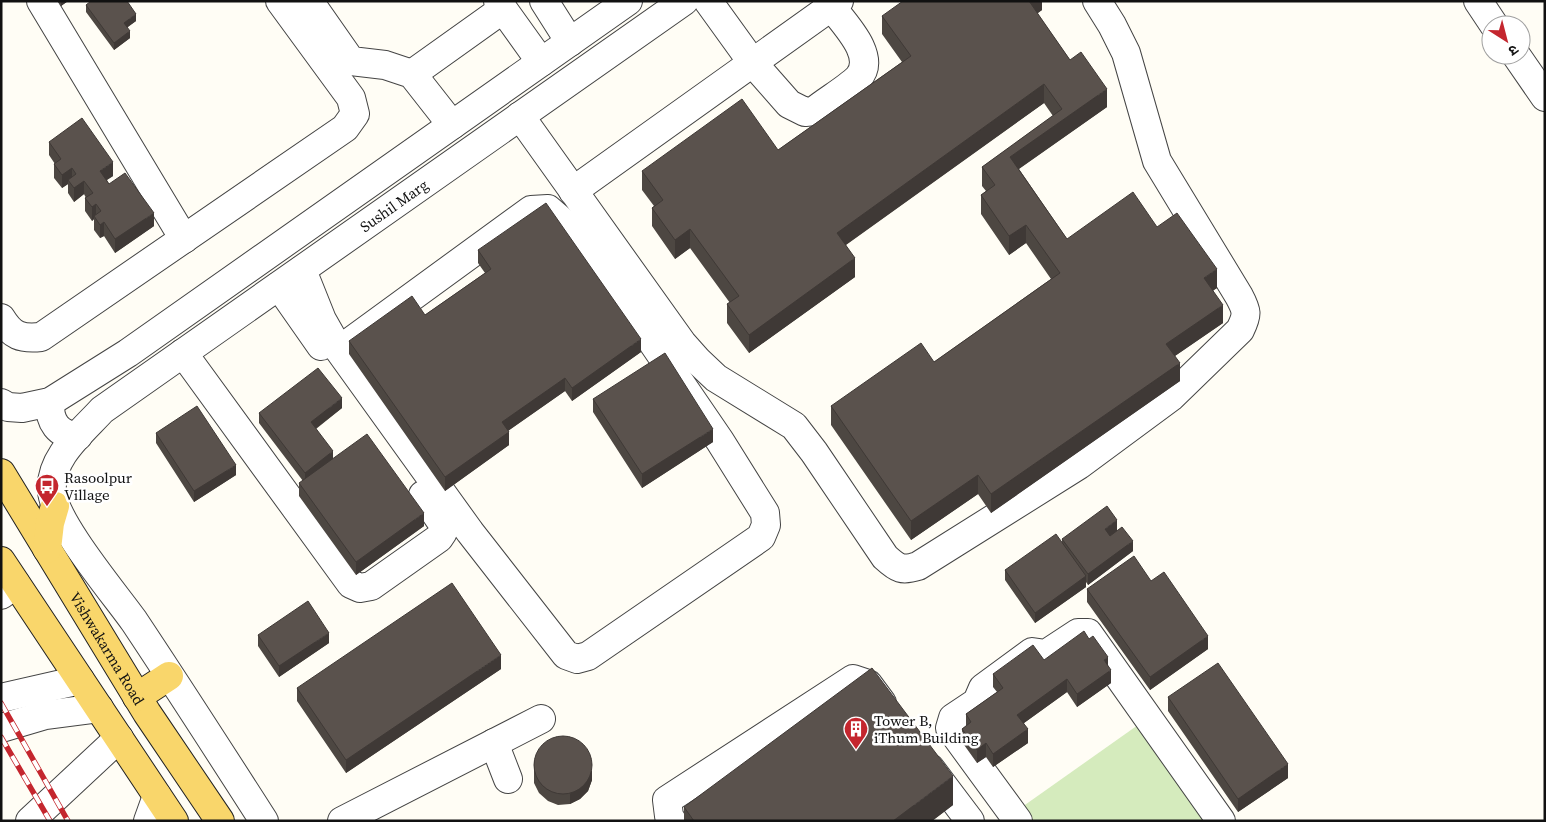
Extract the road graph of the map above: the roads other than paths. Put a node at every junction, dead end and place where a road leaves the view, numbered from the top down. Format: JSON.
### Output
{"nodes":[{"id":1,"x":41,"y":1,"type":"edge"},
{"id":2,"x":280,"y":1,"type":"edge"},
{"id":3,"x":309,"y":1,"type":"edge"},
{"id":4,"x":544,"y":1,"type":"edge"},
{"id":5,"x":628,"y":1,"type":"edge"},
{"id":6,"x":684,"y":1,"type":"edge"},
{"id":7,"x":708,"y":1,"type":"edge"},
{"id":8,"x":1097,"y":1,"type":"edge"},
{"id":9,"x":1478,"y":1,"type":"edge"},
{"id":10,"x":832,"y":3,"type":"edge"},
{"id":11,"x":500,"y":5,"type":"edge"},
{"id":12,"x":1487,"y":15,"type":"edge"},
{"id":13,"x":570,"y":42,"type":"junction"},
{"id":14,"x":541,"y":62,"type":"junction"},
{"id":15,"x":752,"y":62,"type":"junction"},
{"id":16,"x":1523,"y":65,"type":"edge"},
{"id":17,"x":412,"y":74,"type":"junction"},
{"id":18,"x":1545,"y":97,"type":"edge"},
{"id":19,"x":520,"y":116,"type":"junction"},
{"id":20,"x":452,"y":125,"type":"junction"},
{"id":21,"x":573,"y":191,"type":"junction"},
{"id":22,"x":184,"y":239,"type":"junction"},
{"id":23,"x":302,"y":270,"type":"junction"},
{"id":24,"x":279,"y":286,"type":"junction"},
{"id":25,"x":1,"y":318,"type":"edge"},
{"id":26,"x":339,"y":350,"type":"junction"},
{"id":27,"x":183,"y":353,"type":"junction"},
{"id":28,"x":50,"y":402,"type":"junction"},
{"id":29,"x":1,"y":403,"type":"edge"},
{"id":30,"x":78,"y":436,"type":"junction"},
{"id":31,"x":1,"y":473,"type":"edge"},
{"id":32,"x":54,"y":506,"type":"junction"},
{"id":33,"x":47,"y":549,"type":"junction"},
{"id":34,"x":1,"y":561,"type":"edge"},
{"id":35,"x":9,"y":590,"type":"edge"},
{"id":36,"x":169,"y":676,"type":"junction"},
{"id":37,"x":80,"y":680,"type":"junction"},
{"id":38,"x":137,"y":697,"type":"junction"},
{"id":39,"x":1,"y":698,"type":"edge"},
{"id":40,"x":99,"y":708,"type":"junction"},
{"id":41,"x":541,"y":719,"type":"dead end"},
{"id":42,"x":896,"y":722,"type":"edge"},
{"id":43,"x":1,"y":728,"type":"edge"},
{"id":44,"x":119,"y":738,"type":"junction"},
{"id":45,"x":494,"y":743,"type":"junction"},
{"id":46,"x":913,"y":745,"type":"edge"},
{"id":47,"x":508,"y":779,"type":"dead end"},
{"id":48,"x":152,"y":809,"type":"edge"},
{"id":49,"x":30,"y":821,"type":"edge"},
{"id":50,"x":174,"y":821,"type":"edge"},
{"id":51,"x":220,"y":821,"type":"edge"},
{"id":52,"x":264,"y":821,"type":"edge"},
{"id":53,"x":342,"y":821,"type":"edge"},
{"id":54,"x":672,"y":821,"type":"edge"},
{"id":55,"x":970,"y":821,"type":"edge"},
{"id":56,"x":1018,"y":821,"type":"edge"},
{"id":57,"x":1221,"y":821,"type":"edge"}],
"edges":[{"from":1,"to":22,"type":"street"},
{"from":2,"to":22,"type":"street"},
{"from":3,"to":17,"type":"street"},
{"from":4,"to":13,"type":"street"},
{"from":5,"to":13,"type":"street"},
{"from":6,"to":19,"type":"street","name":"Sushil Marg"},
{"from":7,"to":15,"type":"street"},
{"from":8,"to":21,"type":"street"},
{"from":9,"to":12,"type":"street"},
{"from":10,"to":15,"type":"street"},
{"from":10,"to":15,"type":"street"},
{"from":11,"to":14,"type":"street"},
{"from":11,"to":17,"type":"street"},
{"from":13,"to":14,"type":"street"},
{"from":14,"to":20,"type":"street"},
{"from":15,"to":21,"type":"street"},
{"from":16,"to":18,"type":"street"},
{"from":17,"to":20,"type":"street"},
{"from":19,"to":21,"type":"street"},
{"from":19,"to":23,"type":"street","name":"Sushil Marg"},
{"from":20,"to":28,"type":"street"},
{"from":22,"to":25,"type":"street"},
{"from":23,"to":24,"type":"street","name":"Sushil Marg"},
{"from":23,"to":26,"type":"street"},
{"from":24,"to":27,"type":"street","name":"Sushil Marg"},
{"from":24,"to":27,"type":"street"},
{"from":26,"to":26,"type":"street"},
{"from":27,"to":30,"type":"street","name":"Sushil Marg"},
{"from":28,"to":29,"type":"street"},
{"from":28,"to":30,"type":"street"},
{"from":30,"to":32,"type":"street","name":"Sushil Marg"},
{"from":31,"to":33,"type":"main road","name":"Vishwakarma Road"},
{"from":32,"to":33,"type":"main road"},
{"from":32,"to":36,"type":"street"},
{"from":33,"to":38,"type":"main road","name":"Vishwakarma Road"},
{"from":34,"to":35,"type":"main road"},
{"from":35,"to":37,"type":"main road"},
{"from":36,"to":38,"type":"main road"},
{"from":36,"to":52,"type":"street"},
{"from":37,"to":39,"type":"street"},
{"from":37,"to":40,"type":"main road"},
{"from":38,"to":51,"type":"main road","name":"Vishwakarma Road"},
{"from":40,"to":43,"type":"street"},
{"from":40,"to":44,"type":"main road"},
{"from":41,"to":45,"type":"street"},
{"from":42,"to":54,"type":"street"},
{"from":44,"to":48,"type":"main road"},
{"from":44,"to":49,"type":"street"},
{"from":45,"to":47,"type":"street"},
{"from":45,"to":53,"type":"street"},
{"from":46,"to":55,"type":"street"},
{"from":48,"to":50,"type":"main road"},
{"from":56,"to":57,"type":"street"}]}
